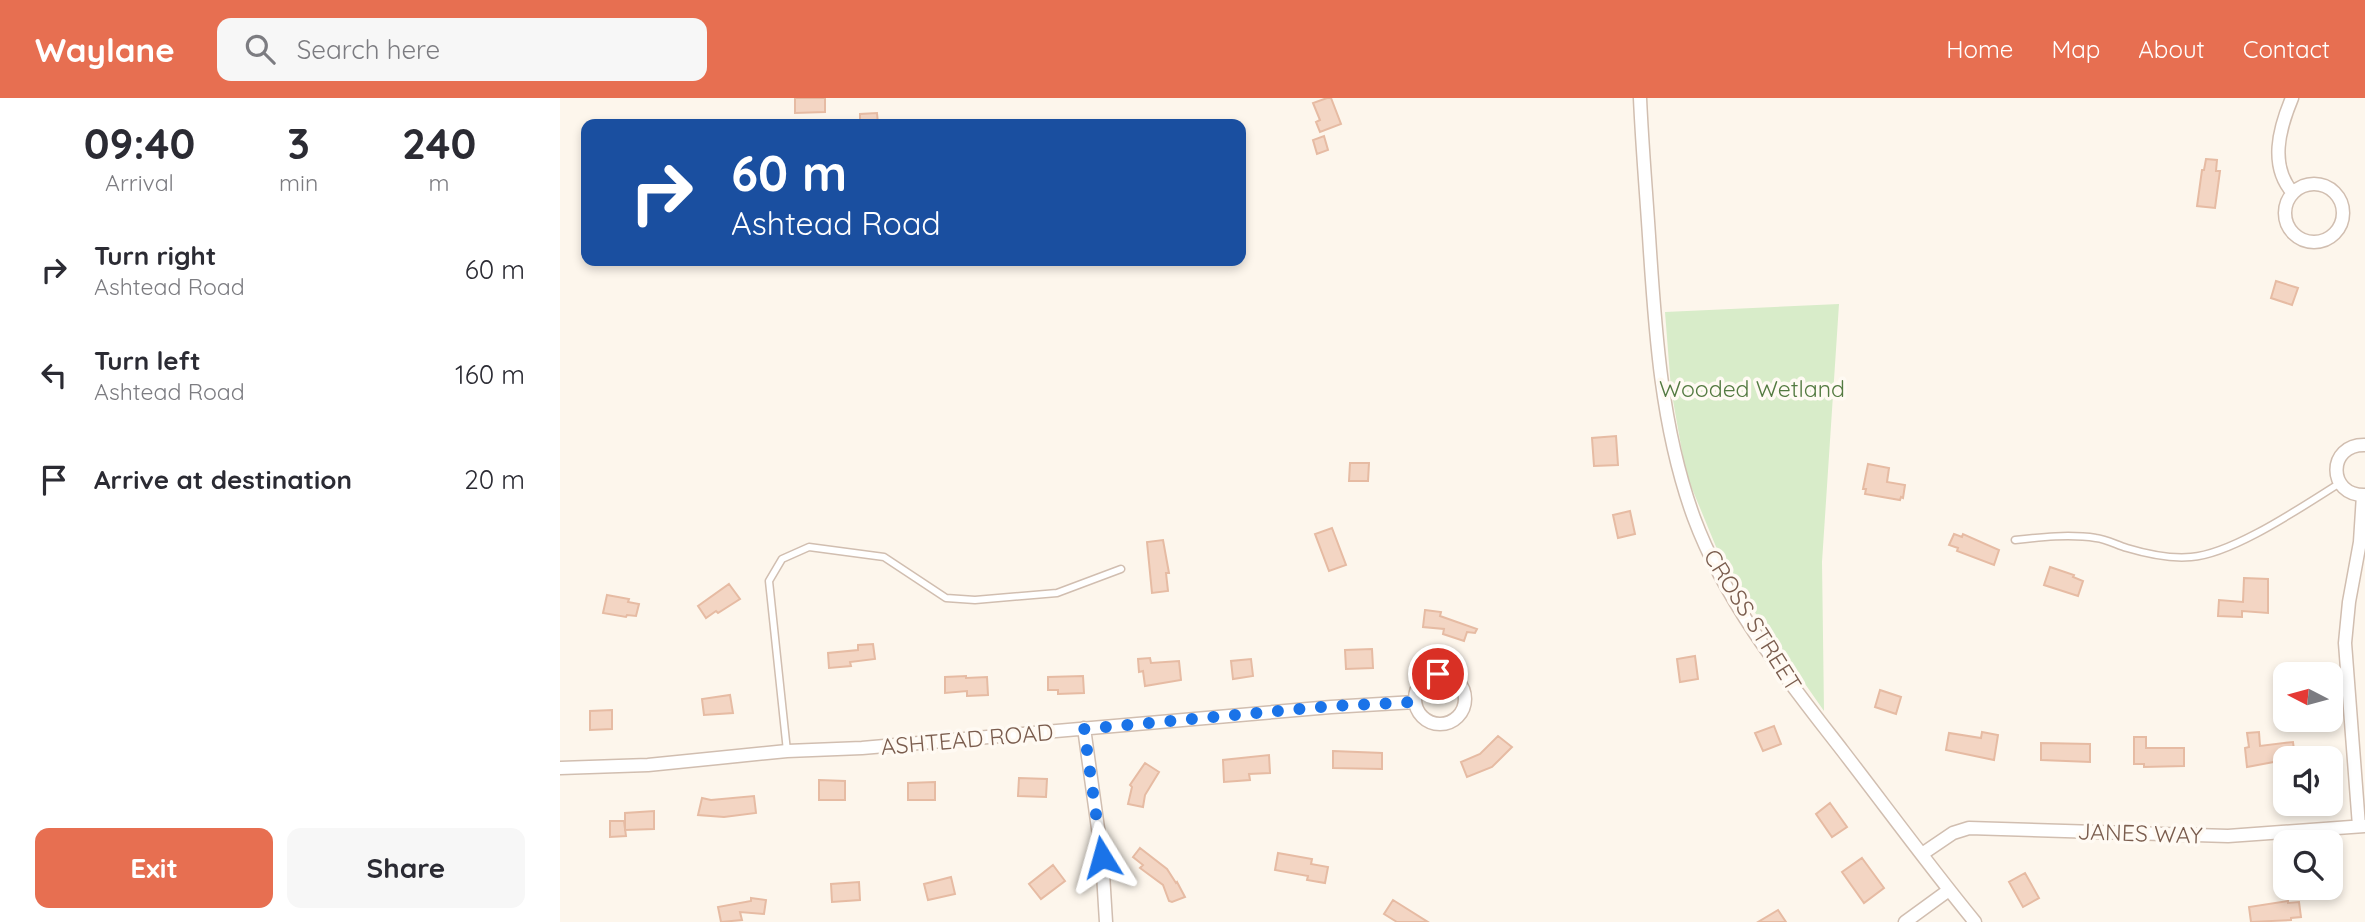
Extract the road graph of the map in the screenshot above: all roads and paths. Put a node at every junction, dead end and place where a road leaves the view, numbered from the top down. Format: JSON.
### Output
{"nodes":[{"id":1,"x":1640,"y":98,"type":"edge"},
{"id":2,"x":2292,"y":98,"type":"edge"},
{"id":3,"x":2294,"y":193,"type":"junction"},
{"id":4,"x":2365,"y":445,"type":"edge"},
{"id":5,"x":2340,"y":483,"type":"junction"},
{"id":6,"x":2364,"y":495,"type":"edge"},
{"id":7,"x":2015,"y":540,"type":"dead end"},
{"id":8,"x":1121,"y":569,"type":"dead end"},
{"id":9,"x":1415,"y":702,"type":"junction"},
{"id":10,"x":1084,"y":729,"type":"junction"},
{"id":11,"x":786,"y":751,"type":"junction"},
{"id":12,"x":560,"y":768,"type":"edge"},
{"id":13,"x":2362,"y":826,"type":"edge"},
{"id":14,"x":1922,"y":854,"type":"junction"},
{"id":15,"x":1949,"y":890,"type":"junction"},
{"id":16,"x":1106,"y":922,"type":"edge"},
{"id":17,"x":1905,"y":922,"type":"edge"},
{"id":18,"x":1975,"y":922,"type":"edge"}],
"edges":[{"from":1,"to":14,"type":"street","name":"CROSS STREET"},
{"from":2,"to":3,"type":"street"},
{"from":3,"to":3,"type":"street"},
{"from":4,"to":5,"type":"street"},
{"from":5,"to":6,"type":"street"},
{"from":5,"to":7,"type":"lane"},
{"from":6,"to":13,"type":"street"},
{"from":8,"to":11,"type":"lane"},
{"from":9,"to":9,"type":"street"},
{"from":9,"to":10,"type":"street","name":"ASHTEAD ROAD"},
{"from":10,"to":11,"type":"street","name":"ASHTEAD ROAD"},
{"from":10,"to":16,"type":"street"},
{"from":11,"to":12,"type":"street","name":"ASHTEAD ROAD"},
{"from":13,"to":14,"type":"street","name":"JANES WAY"},
{"from":14,"to":15,"type":"street","name":"CROSS STREET"},
{"from":15,"to":17,"type":"street"},
{"from":15,"to":18,"type":"street","name":"CROSS STREET"}]}
